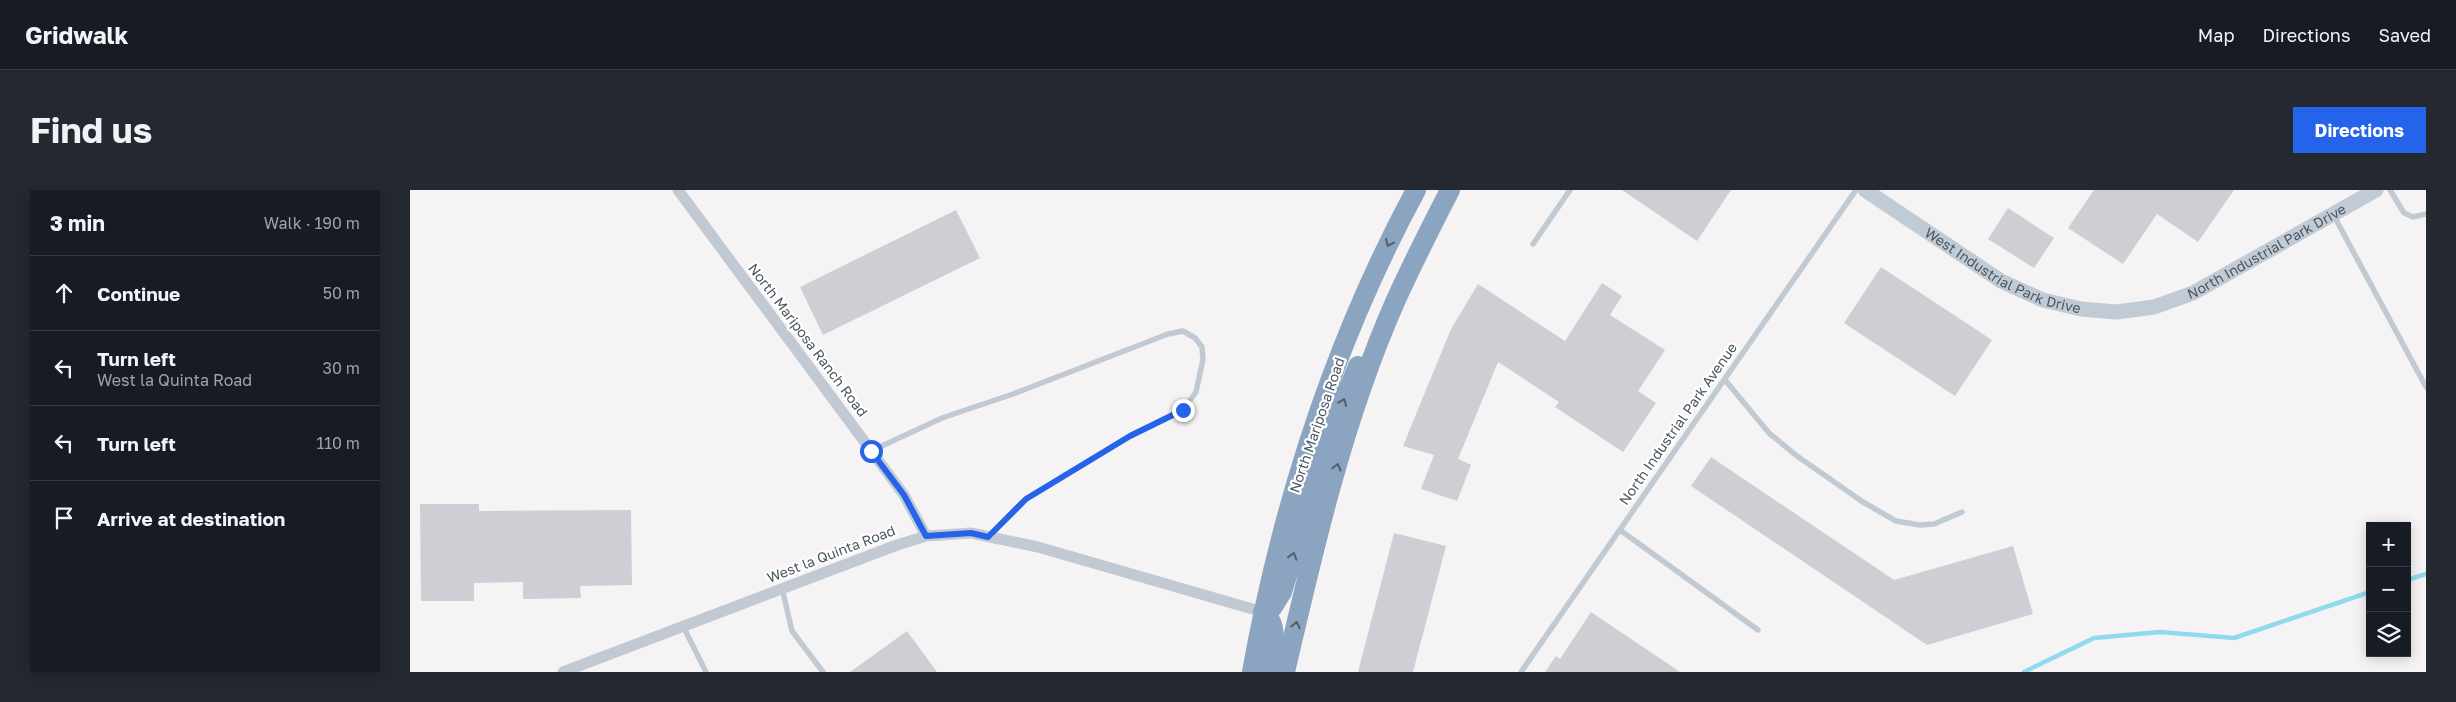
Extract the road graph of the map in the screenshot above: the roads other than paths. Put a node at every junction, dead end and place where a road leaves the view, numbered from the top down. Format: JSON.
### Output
{"nodes":[{"id":1,"x":678,"y":190,"type":"edge"},
{"id":2,"x":1450,"y":190,"type":"edge"},
{"id":3,"x":1570,"y":190,"type":"edge"},
{"id":4,"x":1856,"y":190,"type":"edge"},
{"id":5,"x":1865,"y":190,"type":"edge"},
{"id":6,"x":2376,"y":190,"type":"edge"},
{"id":7,"x":2390,"y":190,"type":"edge"},
{"id":8,"x":1415,"y":193,"type":"edge"},
{"id":9,"x":1439,"y":212,"type":"junction"},
{"id":10,"x":2333,"y":214,"type":"junction"},
{"id":11,"x":2426,"y":214,"type":"edge"},
{"id":12,"x":1533,"y":244,"type":"dead end"},
{"id":13,"x":2154,"y":307,"type":"joint"},
{"id":14,"x":1724,"y":380,"type":"junction"},
{"id":15,"x":2426,"y":387,"type":"edge"},
{"id":16,"x":871,"y":451,"type":"junction"},
{"id":17,"x":1962,"y":512,"type":"dead end"},
{"id":18,"x":1620,"y":530,"type":"junction"},
{"id":19,"x":926,"y":536,"type":"junction"},
{"id":20,"x":988,"y":537,"type":"junction"},
{"id":21,"x":782,"y":588,"type":"junction"},
{"id":22,"x":1263,"y":612,"type":"junction"},
{"id":23,"x":683,"y":626,"type":"junction"},
{"id":24,"x":1758,"y":630,"type":"dead end"},
{"id":25,"x":563,"y":672,"type":"edge"},
{"id":26,"x":706,"y":672,"type":"edge"},
{"id":27,"x":823,"y":672,"type":"edge"},
{"id":28,"x":1252,"y":672,"type":"edge"},
{"id":29,"x":1268,"y":672,"type":"edge"},
{"id":30,"x":1285,"y":672,"type":"edge"},
{"id":31,"x":1521,"y":672,"type":"edge"}],
"edges":[{"from":1,"to":16,"type":"street","name":"North Mariposa Ranch Road"},
{"from":2,"to":9,"type":"highway"},
{"from":3,"to":12,"type":"lane"},
{"from":4,"to":14,"type":"lane","name":"North Industrial Park Avenue"},
{"from":5,"to":13,"type":"street","name":"West Industrial Park Drive"},
{"from":6,"to":10,"type":"street","name":"North Industrial Park Drive"},
{"from":7,"to":11,"type":"lane"},
{"from":8,"to":22,"type":"highway","name":"North Mariposa Road","one_way":true},
{"from":22,"to":9,"type":"highway","one_way":true},
{"from":30,"to":9,"type":"highway","one_way":true},
{"from":10,"to":13,"type":"street","name":"North Industrial Park Drive"},
{"from":10,"to":15,"type":"lane"},
{"from":14,"to":17,"type":"lane"},
{"from":14,"to":18,"type":"lane","name":"North Industrial Park Avenue"},
{"from":16,"to":19,"type":"street","name":"North Mariposa Ranch Road"},
{"from":16,"to":20,"type":"lane"},
{"from":18,"to":24,"type":"lane"},
{"from":18,"to":31,"type":"lane","name":"North Industrial Park Avenue"},
{"from":19,"to":20,"type":"street","name":"West la Quinta Road"},
{"from":19,"to":21,"type":"street","name":"West la Quinta Road"},
{"from":20,"to":22,"type":"street","name":"West la Quinta Road"},
{"from":21,"to":23,"type":"street","name":"West la Quinta Road"},
{"from":21,"to":27,"type":"lane"},
{"from":22,"to":28,"type":"highway","name":"North Mariposa Road"},
{"from":22,"to":29,"type":"highway"},
{"from":23,"to":25,"type":"street","name":"West la Quinta Road"},
{"from":23,"to":26,"type":"lane"}]}
